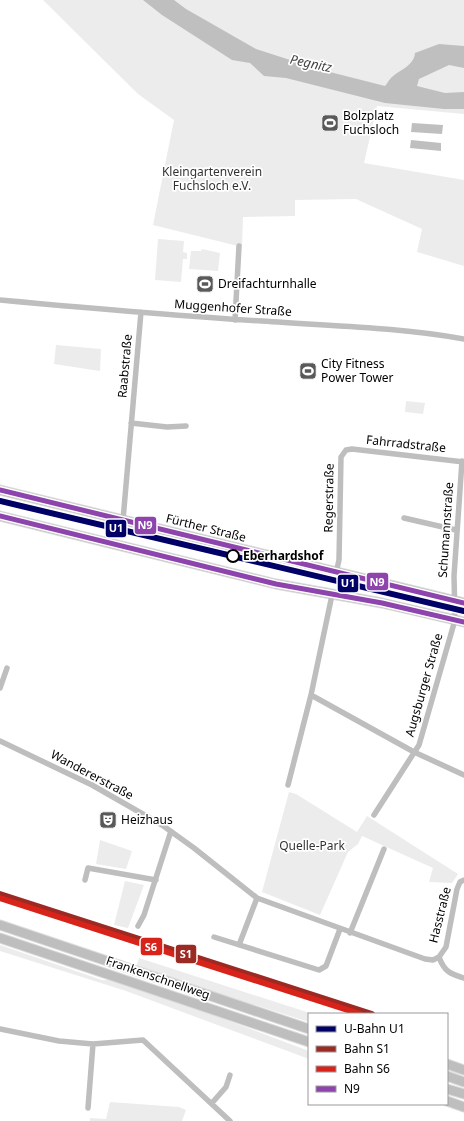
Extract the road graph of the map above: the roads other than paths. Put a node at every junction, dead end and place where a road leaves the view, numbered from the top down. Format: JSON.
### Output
{"nodes":[{"id":1,"x":239,"y":246,"type":"dead end"},
{"id":2,"x":0,"y":300,"type":"edge"},
{"id":3,"x":141,"y":312,"type":"junction"},
{"id":4,"x":235,"y":320,"type":"junction"},
{"id":5,"x":464,"y":339,"type":"edge"},
{"id":6,"x":131,"y":422,"type":"junction"},
{"id":7,"x":186,"y":426,"type":"dead end"},
{"id":8,"x":346,"y":450,"type":"joint"},
{"id":9,"x":463,"y":462,"type":"edge"},
{"id":10,"x":0,"y":490,"type":"edge"},
{"id":11,"x":0,"y":516,"type":"edge"},
{"id":12,"x":404,"y":518,"type":"dead end"},
{"id":13,"x":123,"y":520,"type":"junction"},
{"id":14,"x":456,"y":530,"type":"junction"},
{"id":15,"x":336,"y":573,"type":"junction"},
{"id":16,"x":332,"y":595,"type":"junction"},
{"id":17,"x":454,"y":600,"type":"junction"},
{"id":18,"x":464,"y":603,"type":"edge"},
{"id":19,"x":459,"y":621,"type":"edge"},
{"id":20,"x":7,"y":668,"type":"dead end"},
{"id":21,"x":0,"y":688,"type":"edge"},
{"id":22,"x":311,"y":695,"type":"junction"},
{"id":23,"x":0,"y":741,"type":"edge"},
{"id":24,"x":414,"y":752,"type":"junction"},
{"id":25,"x":464,"y":775,"type":"edge"},
{"id":26,"x":288,"y":785,"type":"dead end"},
{"id":27,"x":374,"y":815,"type":"dead end"},
{"id":28,"x":171,"y":831,"type":"junction"},
{"id":29,"x":384,"y":849,"type":"dead end"},
{"id":30,"x":85,"y":880,"type":"dead end"},
{"id":31,"x":156,"y":880,"type":"junction"},
{"id":32,"x":464,"y":880,"type":"edge"},
{"id":33,"x":256,"y":898,"type":"junction"},
{"id":34,"x":0,"y":925,"type":"edge"},
{"id":35,"x":138,"y":926,"type":"dead end"},
{"id":36,"x":340,"y":929,"type":"junction"},
{"id":37,"x":350,"y":933,"type":"junction"},
{"id":38,"x":214,"y":937,"type":"dead end"},
{"id":39,"x":0,"y":938,"type":"edge"},
{"id":40,"x":239,"y":945,"type":"junction"},
{"id":41,"x":439,"y":957,"type":"junction"},
{"id":42,"x":464,"y":978,"type":"edge"},
{"id":43,"x":0,"y":1029,"type":"edge"},
{"id":44,"x":308,"y":1029,"type":"edge"},
{"id":45,"x":308,"y":1042,"type":"edge"},
{"id":46,"x":93,"y":1044,"type":"junction"},
{"id":47,"x":448,"y":1064,"type":"edge"},
{"id":48,"x":464,"y":1070,"type":"edge"},
{"id":49,"x":230,"y":1075,"type":"dead end"},
{"id":50,"x":448,"y":1076,"type":"edge"},
{"id":51,"x":464,"y":1082,"type":"edge"},
{"id":52,"x":448,"y":1089,"type":"edge"},
{"id":53,"x":464,"y":1094,"type":"edge"},
{"id":54,"x":448,"y":1101,"type":"edge"},
{"id":55,"x":212,"y":1103,"type":"junction"},
{"id":56,"x":464,"y":1107,"type":"edge"},
{"id":57,"x":88,"y":1108,"type":"dead end"},
{"id":58,"x":230,"y":1121,"type":"edge"}],
"edges":[{"from":1,"to":4,"type":"street"},
{"from":2,"to":3,"type":"street","name":"Muggenhofer Straße"},
{"from":3,"to":4,"type":"street","name":"Muggenhofer Straße"},
{"from":3,"to":6,"type":"street","name":"Raabstraße"},
{"from":4,"to":5,"type":"street","name":"Muggenhofer Straße"},
{"from":6,"to":7,"type":"street"},
{"from":6,"to":13,"type":"street","name":"Raabstraße"},
{"from":8,"to":9,"type":"street","name":"Fahrradstraße"},
{"from":8,"to":15,"type":"street","name":"Regerstraße"},
{"from":9,"to":14,"type":"street","name":"Schumannstraße"},
{"from":10,"to":13,"type":"main road","name":"Fürther Straße"},
{"from":11,"to":16,"type":"main road"},
{"from":12,"to":14,"type":"street"},
{"from":13,"to":15,"type":"main road","name":"Fürther Straße"},
{"from":14,"to":17,"type":"street","name":"Schumannstraße"},
{"from":15,"to":17,"type":"main road","name":"Fürther Straße"},
{"from":16,"to":19,"type":"main road"},
{"from":16,"to":22,"type":"street"},
{"from":17,"to":18,"type":"main road","name":"Fürther Straße"},
{"from":17,"to":19,"type":"street"},
{"from":19,"to":24,"type":"street","name":"Augsburger Straße"},
{"from":20,"to":21,"type":"street"},
{"from":22,"to":24,"type":"street"},
{"from":22,"to":26,"type":"street"},
{"from":23,"to":28,"type":"street","name":"Wandererstraße"},
{"from":24,"to":25,"type":"street"},
{"from":24,"to":27,"type":"street","name":"Augsburger Straße"},
{"from":28,"to":31,"type":"street"},
{"from":28,"to":33,"type":"street","name":"Wandererstraße"},
{"from":29,"to":37,"type":"street"},
{"from":30,"to":31,"type":"street"},
{"from":31,"to":35,"type":"street"},
{"from":32,"to":41,"type":"street","name":"Hasstraße"},
{"from":33,"to":36,"type":"street","name":"Wandererstraße"},
{"from":33,"to":40,"type":"street"},
{"from":34,"to":44,"type":"main road","name":"Frankenschnellweg"},
{"from":36,"to":37,"type":"street","name":"Wandererstraße"},
{"from":36,"to":40,"type":"street"},
{"from":37,"to":41,"type":"street","name":"Wandererstraße"},
{"from":38,"to":40,"type":"street"},
{"from":39,"to":45,"type":"main road","name":"Frankenschnellweg"},
{"from":41,"to":42,"type":"street"},
{"from":43,"to":46,"type":"street"},
{"from":46,"to":55,"type":"street"},
{"from":46,"to":57,"type":"street"},
{"from":47,"to":48,"type":"main road"},
{"from":49,"to":55,"type":"street"},
{"from":50,"to":51,"type":"main road"},
{"from":52,"to":53,"type":"main road"},
{"from":54,"to":56,"type":"main road"},
{"from":55,"to":58,"type":"street"}]}
